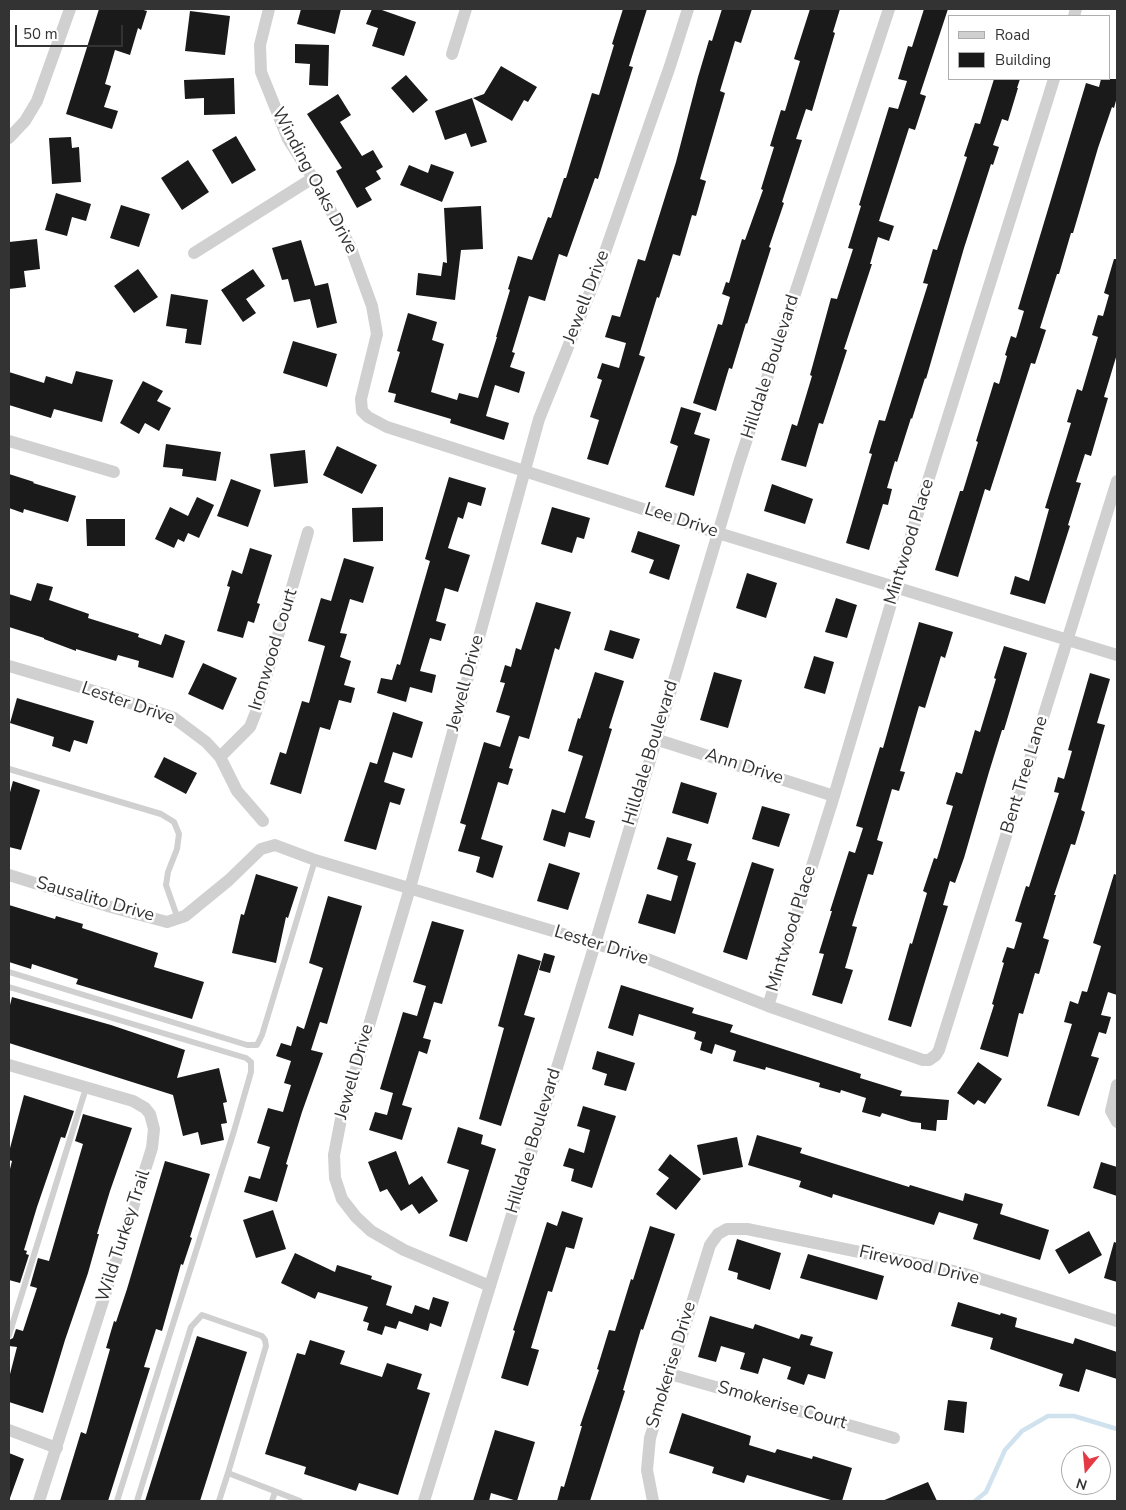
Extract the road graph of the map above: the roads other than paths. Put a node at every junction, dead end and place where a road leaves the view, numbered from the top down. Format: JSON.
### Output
{"nodes":[{"id":1,"x":70,"y":9,"type":"edge"},
{"id":2,"x":269,"y":9,"type":"edge"},
{"id":3,"x":466,"y":9,"type":"edge"},
{"id":4,"x":688,"y":9,"type":"edge"},
{"id":5,"x":889,"y":9,"type":"edge"},
{"id":6,"x":452,"y":54,"type":"dead end"},
{"id":7,"x":1054,"y":80,"type":"edge"},
{"id":8,"x":9,"y":138,"type":"edge"},
{"id":9,"x":312,"y":178,"type":"junction"},
{"id":10,"x":194,"y":253,"type":"dead end"},
{"id":11,"x":368,"y":295,"type":"joint"},
{"id":12,"x":9,"y":441,"type":"edge"},
{"id":13,"x":524,"y":470,"type":"junction"},
{"id":14,"x":114,"y":472,"type":"dead end"},
{"id":15,"x":1117,"y":480,"type":"edge"},
{"id":16,"x":308,"y":532,"type":"dead end"},
{"id":17,"x":718,"y":533,"type":"junction"},
{"id":18,"x":896,"y":588,"type":"junction"},
{"id":19,"x":1068,"y":639,"type":"junction"},
{"id":20,"x":1117,"y":655,"type":"edge"},
{"id":21,"x":9,"y":666,"type":"edge"},
{"id":22,"x":655,"y":739,"type":"junction"},
{"id":23,"x":220,"y":757,"type":"junction"},
{"id":24,"x":9,"y":769,"type":"edge"},
{"id":25,"x":834,"y":796,"type":"junction"},
{"id":26,"x":263,"y":821,"type":"dead end"},
{"id":27,"x":275,"y":845,"type":"joint"},
{"id":28,"x":315,"y":860,"type":"junction"},
{"id":29,"x":9,"y":875,"type":"edge"},
{"id":30,"x":410,"y":888,"type":"junction"},
{"id":31,"x":178,"y":919,"type":"junction"},
{"id":32,"x":594,"y":944,"type":"junction"},
{"id":33,"x":9,"y":972,"type":"edge"},
{"id":34,"x":9,"y":987,"type":"edge"},
{"id":35,"x":768,"y":1006,"type":"junction"},
{"id":36,"x":923,"y":1060,"type":"joint"},
{"id":37,"x":9,"y":1065,"type":"edge"},
{"id":38,"x":1117,"y":1085,"type":"edge"},
{"id":39,"x":86,"y":1088,"type":"junction"},
{"id":40,"x":1117,"y":1122,"type":"edge"},
{"id":41,"x":718,"y":1234,"type":"joint"},
{"id":42,"x":490,"y":1286,"type":"junction"},
{"id":43,"x":1117,"y":1321,"type":"edge"},
{"id":44,"x":9,"y":1335,"type":"edge"},
{"id":45,"x":670,"y":1374,"type":"junction"},
{"id":46,"x":9,"y":1430,"type":"edge"},
{"id":47,"x":894,"y":1438,"type":"dead end"},
{"id":48,"x":57,"y":1448,"type":"junction"},
{"id":49,"x":228,"y":1473,"type":"junction"},
{"id":50,"x":276,"y":1492,"type":"junction"},
{"id":51,"x":39,"y":1501,"type":"edge"},
{"id":52,"x":117,"y":1501,"type":"edge"},
{"id":53,"x":138,"y":1501,"type":"edge"},
{"id":54,"x":219,"y":1501,"type":"edge"},
{"id":55,"x":272,"y":1501,"type":"edge"},
{"id":56,"x":300,"y":1501,"type":"edge"},
{"id":57,"x":424,"y":1501,"type":"edge"},
{"id":58,"x":653,"y":1501,"type":"edge"}],
"edges":[{"from":1,"to":8,"type":"street"},
{"from":2,"to":9,"type":"street","name":"Winding Oaks Drive"},
{"from":3,"to":6,"type":"street"},
{"from":4,"to":13,"type":"street","name":"Jewell Drive"},
{"from":5,"to":17,"type":"street","name":"Hilldale Boulevard"},
{"from":7,"to":18,"type":"street","name":"Mintwood Place"},
{"from":9,"to":10,"type":"street"},
{"from":9,"to":11,"type":"street","name":"Winding Oaks Drive"},
{"from":11,"to":13,"type":"street","name":"Lee Drive"},
{"from":12,"to":14,"type":"street"},
{"from":13,"to":17,"type":"street","name":"Lee Drive"},
{"from":13,"to":30,"type":"street","name":"Jewell Drive"},
{"from":15,"to":19,"type":"street","name":"Bent Tree Lane"},
{"from":16,"to":23,"type":"street","name":"Ironwood Court"},
{"from":17,"to":18,"type":"street","name":"Lee Drive"},
{"from":17,"to":22,"type":"street","name":"Hilldale Boulevard"},
{"from":18,"to":19,"type":"street","name":"Lee Drive"},
{"from":18,"to":25,"type":"street","name":"Mintwood Place"},
{"from":19,"to":20,"type":"street","name":"Lee Drive"},
{"from":19,"to":36,"type":"street","name":"Bent Tree Lane"},
{"from":21,"to":23,"type":"street","name":"Lester Drive"},
{"from":22,"to":25,"type":"street","name":"Ann Drive"},
{"from":22,"to":32,"type":"street","name":"Hilldale Boulevard"},
{"from":23,"to":26,"type":"street","name":"Lester Drive"},
{"from":24,"to":31,"type":"lane"},
{"from":25,"to":35,"type":"street","name":"Mintwood Place"},
{"from":27,"to":28,"type":"street","name":"Lester Drive"},
{"from":27,"to":31,"type":"street","name":"Sausalito Drive"},
{"from":28,"to":30,"type":"street","name":"Lester Drive"},
{"from":28,"to":33,"type":"lane"},
{"from":29,"to":31,"type":"street","name":"Sausalito Drive"},
{"from":30,"to":32,"type":"street","name":"Lester Drive"},
{"from":30,"to":42,"type":"street","name":"Jewell Drive"},
{"from":32,"to":35,"type":"street","name":"Lester Drive"},
{"from":32,"to":42,"type":"street","name":"Hilldale Boulevard"},
{"from":34,"to":52,"type":"lane"},
{"from":35,"to":36,"type":"street","name":"Lester Drive"},
{"from":37,"to":39,"type":"street","name":"Wild Turkey Trail"},
{"from":38,"to":40,"type":"street"},
{"from":39,"to":44,"type":"lane"},
{"from":39,"to":48,"type":"street","name":"Wild Turkey Trail"},
{"from":41,"to":43,"type":"street","name":"Firewood Drive"},
{"from":41,"to":45,"type":"street","name":"Smokerise Drive"},
{"from":42,"to":57,"type":"street","name":"Hilldale Boulevard"},
{"from":45,"to":47,"type":"street","name":"Smokerise Court"},
{"from":45,"to":58,"type":"street","name":"Smokerise Drive"},
{"from":46,"to":48,"type":"street"},
{"from":48,"to":51,"type":"street","name":"Wild Turkey Trail"},
{"from":49,"to":50,"type":"lane"},
{"from":49,"to":53,"type":"lane"},
{"from":49,"to":54,"type":"lane"},
{"from":50,"to":55,"type":"lane"},
{"from":50,"to":56,"type":"lane"}]}
